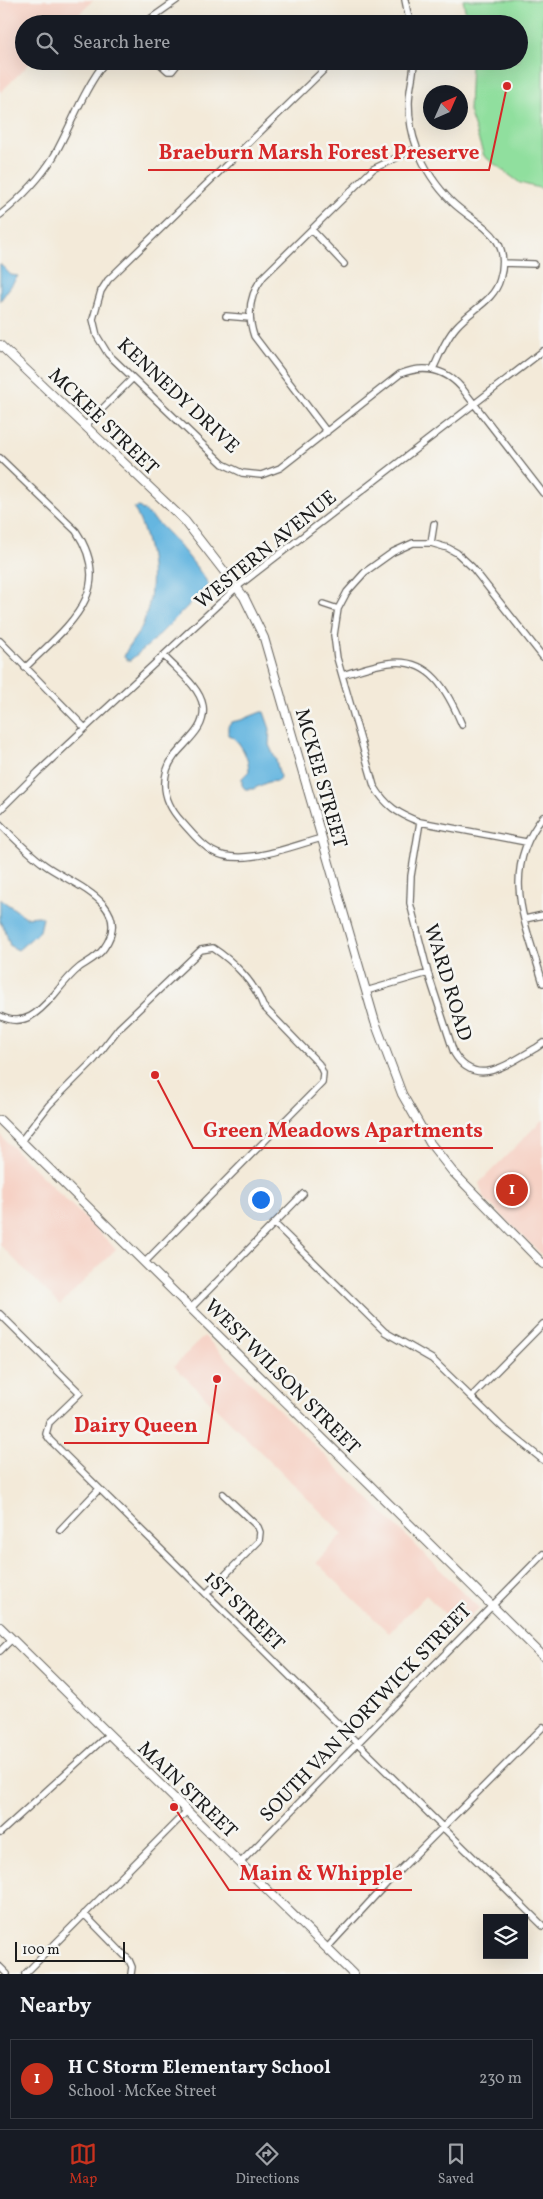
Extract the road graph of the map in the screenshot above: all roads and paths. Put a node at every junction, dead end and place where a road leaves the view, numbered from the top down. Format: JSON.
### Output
{"nodes":[{"id":1,"x":177,"y":0,"type":"edge"},
{"id":2,"x":405,"y":0,"type":"edge"},
{"id":3,"x":154,"y":15,"type":"edge"},
{"id":4,"x":408,"y":15,"type":"edge"},
{"id":5,"x":100,"y":70,"type":"edge"},
{"id":6,"x":324,"y":70,"type":"edge"},
{"id":7,"x":413,"y":70,"type":"edge"},
{"id":8,"x":417,"y":148,"type":"junction"},
{"id":9,"x":0,"y":215,"type":"edge"},
{"id":10,"x":312,"y":230,"type":"junction"},
{"id":11,"x":503,"y":263,"type":"junction"},
{"id":12,"x":344,"y":264,"type":"dead end"},
{"id":13,"x":534,"y":264,"type":"dead end"},
{"id":14,"x":226,"y":316,"type":"dead end"},
{"id":15,"x":250,"y":318,"type":"junction"},
{"id":16,"x":0,"y":345,"type":"edge"},
{"id":17,"x":543,"y":351,"type":"edge"},
{"id":18,"x":433,"y":369,"type":"junction"},
{"id":19,"x":133,"y":378,"type":"junction"},
{"id":20,"x":474,"y":404,"type":"junction"},
{"id":21,"x":85,"y":426,"type":"junction"},
{"id":22,"x":327,"y":432,"type":"junction"},
{"id":23,"x":0,"y":458,"type":"edge"},
{"id":24,"x":543,"y":493,"type":"edge"},
{"id":25,"x":434,"y":524,"type":"dead end"},
{"id":26,"x":432,"y":543,"type":"junction"},
{"id":27,"x":237,"y":587,"type":"junction"},
{"id":28,"x":323,"y":604,"type":"dead end"},
{"id":29,"x":338,"y":609,"type":"junction"},
{"id":30,"x":0,"y":641,"type":"edge"},
{"id":31,"x":164,"y":656,"type":"junction"},
{"id":32,"x":543,"y":657,"type":"edge"},
{"id":33,"x":26,"y":668,"type":"junction"},
{"id":34,"x":342,"y":675,"type":"junction"},
{"id":35,"x":462,"y":725,"type":"dead end"},
{"id":36,"x":85,"y":728,"type":"junction"},
{"id":37,"x":0,"y":810,"type":"edge"},
{"id":38,"x":543,"y":817,"type":"edge"},
{"id":39,"x":420,"y":822,"type":"junction"},
{"id":40,"x":0,"y":824,"type":"edge"},
{"id":41,"x":322,"y":838,"type":"junction"},
{"id":42,"x":526,"y":842,"type":"junction"},
{"id":43,"x":543,"y":915,"type":"edge"},
{"id":44,"x":525,"y":919,"type":"junction"},
{"id":45,"x":541,"y":967,"type":"edge"},
{"id":46,"x":428,"y":973,"type":"junction"},
{"id":47,"x":543,"y":983,"type":"edge"},
{"id":48,"x":366,"y":991,"type":"junction"},
{"id":49,"x":0,"y":1016,"type":"edge"},
{"id":50,"x":542,"y":1044,"type":"edge"},
{"id":51,"x":0,"y":1120,"type":"edge"},
{"id":52,"x":21,"y":1141,"type":"junction"},
{"id":53,"x":303,"y":1194,"type":"dead end"},
{"id":54,"x":275,"y":1224,"type":"junction"},
{"id":55,"x":144,"y":1262,"type":"junction"},
{"id":56,"x":543,"y":1264,"type":"edge"},
{"id":57,"x":191,"y":1308,"type":"junction"},
{"id":58,"x":0,"y":1314,"type":"edge"},
{"id":59,"x":543,"y":1324,"type":"edge"},
{"id":60,"x":472,"y":1396,"type":"junction"},
{"id":61,"x":543,"y":1460,"type":"edge"},
{"id":62,"x":99,"y":1489,"type":"junction"},
{"id":63,"x":223,"y":1494,"type":"dead end"},
{"id":64,"x":60,"y":1530,"type":"dead end"},
{"id":65,"x":543,"y":1554,"type":"edge"},
{"id":66,"x":206,"y":1594,"type":"junction"},
{"id":67,"x":492,"y":1606,"type":"junction"},
{"id":68,"x":0,"y":1626,"type":"edge"},
{"id":69,"x":12,"y":1639,"type":"junction"},
{"id":70,"x":0,"y":1651,"type":"edge"},
{"id":71,"x":543,"y":1656,"type":"edge"},
{"id":72,"x":543,"y":1727,"type":"edge"},
{"id":73,"x":109,"y":1734,"type":"junction"},
{"id":74,"x":357,"y":1743,"type":"junction"},
{"id":75,"x":187,"y":1811,"type":"junction"},
{"id":76,"x":443,"y":1829,"type":"junction"},
{"id":77,"x":0,"y":1833,"type":"edge"},
{"id":78,"x":241,"y":1862,"type":"junction"},
{"id":79,"x":84,"y":1914,"type":"junction"},
{"id":80,"x":543,"y":1924,"type":"edge"},
{"id":81,"x":327,"y":1948,"type":"junction"},
{"id":82,"x":0,"y":1967,"type":"edge"},
{"id":83,"x":7,"y":1974,"type":"edge"},
{"id":84,"x":25,"y":1974,"type":"edge"},
{"id":85,"x":131,"y":1974,"type":"edge"},
{"id":86,"x":353,"y":1974,"type":"edge"}],
"edges":[{"from":1,"to":3,"type":"street"},
{"from":2,"to":4,"type":"street"},
{"from":5,"to":9,"type":"street"},
{"from":6,"to":19,"type":"street","name":"KENNEDY DRIVE"},
{"from":7,"to":8,"type":"street"},
{"from":8,"to":10,"type":"street"},
{"from":8,"to":11,"type":"street"},
{"from":10,"to":12,"type":"street"},
{"from":10,"to":15,"type":"street"},
{"from":11,"to":13,"type":"street"},
{"from":11,"to":18,"type":"street"},
{"from":14,"to":15,"type":"street"},
{"from":15,"to":22,"type":"street"},
{"from":16,"to":21,"type":"main road","name":"MCKEE STREET"},
{"from":17,"to":20,"type":"street","name":"WESTERN AVENUE"},
{"from":18,"to":20,"type":"street"},
{"from":18,"to":22,"type":"street"},
{"from":19,"to":21,"type":"street"},
{"from":19,"to":22,"type":"street","name":"KENNEDY DRIVE"},
{"from":20,"to":24,"type":"street"},
{"from":20,"to":27,"type":"street","name":"WESTERN AVENUE"},
{"from":21,"to":27,"type":"main road","name":"MCKEE STREET"},
{"from":23,"to":33,"type":"street"},
{"from":25,"to":26,"type":"street"},
{"from":26,"to":29,"type":"street"},
{"from":26,"to":32,"type":"street"},
{"from":27,"to":31,"type":"street","name":"WESTERN AVENUE"},
{"from":27,"to":41,"type":"main road","name":"MCKEE STREET"},
{"from":28,"to":29,"type":"street"},
{"from":29,"to":34,"type":"street"},
{"from":30,"to":33,"type":"street"},
{"from":31,"to":36,"type":"street","name":"WESTERN AVENUE"},
{"from":31,"to":41,"type":"street"},
{"from":33,"to":36,"type":"street"},
{"from":34,"to":35,"type":"street"},
{"from":34,"to":39,"type":"street"},
{"from":36,"to":37,"type":"street","name":"WESTERN AVENUE"},
{"from":38,"to":42,"type":"street"},
{"from":39,"to":42,"type":"street"},
{"from":39,"to":46,"type":"street","name":"WARD ROAD"},
{"from":40,"to":49,"type":"street"},
{"from":41,"to":48,"type":"main road","name":"MCKEE STREET"},
{"from":42,"to":44,"type":"street"},
{"from":43,"to":44,"type":"street"},
{"from":44,"to":45,"type":"street"},
{"from":45,"to":47,"type":"street"},
{"from":46,"to":48,"type":"street"},
{"from":46,"to":50,"type":"street","name":"WARD ROAD"},
{"from":48,"to":56,"type":"main road","name":"MCKEE STREET"},
{"from":51,"to":52,"type":"main road","name":"WEST WILSON STREET"},
{"from":52,"to":55,"type":"main road","name":"WEST WILSON STREET"},
{"from":52,"to":55,"type":"street"},
{"from":53,"to":54,"type":"street"},
{"from":54,"to":57,"type":"street"},
{"from":54,"to":60,"type":"street"},
{"from":55,"to":57,"type":"main road","name":"WEST WILSON STREET"},
{"from":57,"to":67,"type":"main road","name":"WEST WILSON STREET"},
{"from":58,"to":62,"type":"street","name":"1ST STREET"},
{"from":59,"to":60,"type":"street"},
{"from":60,"to":61,"type":"street"},
{"from":62,"to":64,"type":"street"},
{"from":62,"to":66,"type":"street","name":"1ST STREET"},
{"from":63,"to":66,"type":"street"},
{"from":65,"to":67,"type":"street","name":"SOUTH VAN NORTWICK STREET"},
{"from":66,"to":74,"type":"street","name":"1ST STREET"},
{"from":67,"to":71,"type":"main road","name":"WEST WILSON STREET"},
{"from":67,"to":74,"type":"street","name":"SOUTH VAN NORTWICK STREET"},
{"from":68,"to":69,"type":"main road","name":"MAIN STREET"},
{"from":69,"to":70,"type":"street"},
{"from":69,"to":73,"type":"main road","name":"MAIN STREET"},
{"from":72,"to":76,"type":"street"},
{"from":73,"to":75,"type":"main road","name":"MAIN STREET"},
{"from":73,"to":77,"type":"street"},
{"from":74,"to":76,"type":"street","name":"1ST STREET"},
{"from":74,"to":78,"type":"street","name":"SOUTH VAN NORTWICK STREET"},
{"from":75,"to":78,"type":"main road","name":"MAIN STREET"},
{"from":75,"to":79,"type":"street"},
{"from":76,"to":80,"type":"street","name":"1ST STREET"},
{"from":76,"to":81,"type":"street"},
{"from":78,"to":81,"type":"main road","name":"MAIN STREET"},
{"from":79,"to":84,"type":"street"},
{"from":79,"to":85,"type":"street"},
{"from":81,"to":86,"type":"main road","name":"MAIN STREET"},
{"from":82,"to":83,"type":"street"}]}
